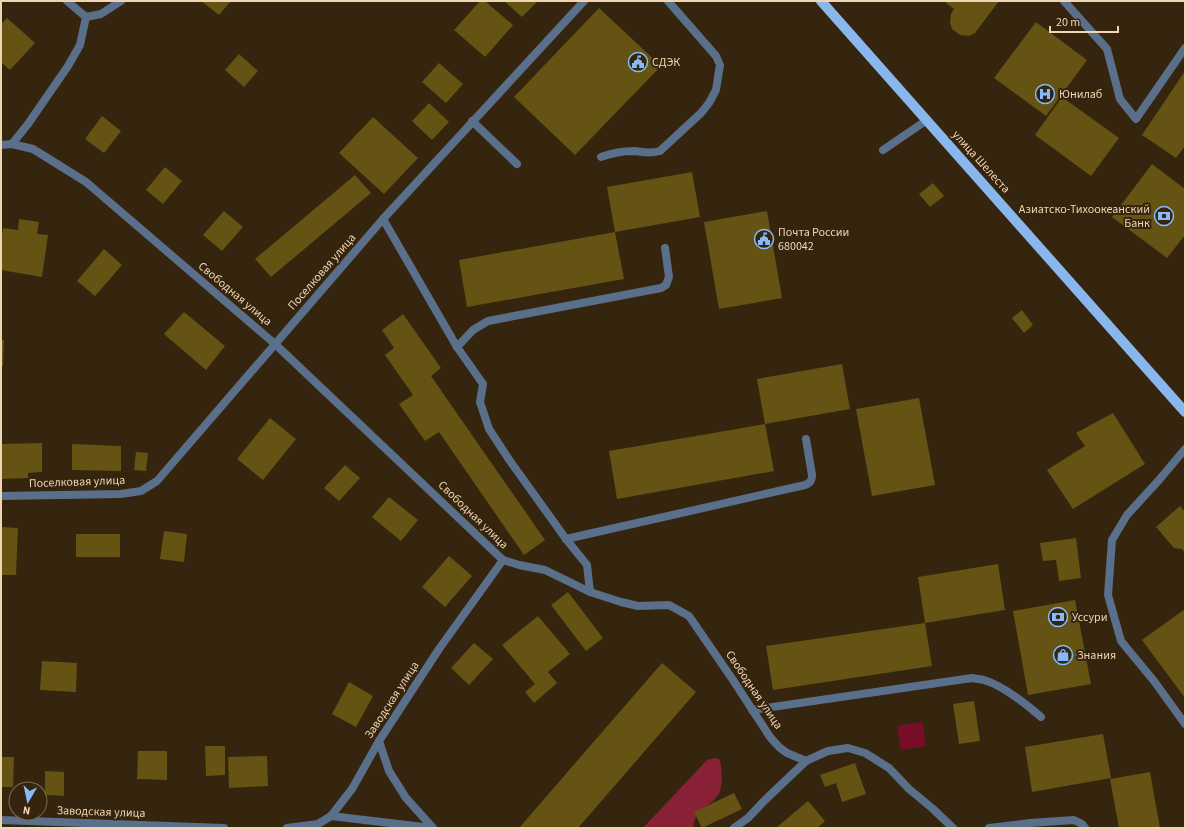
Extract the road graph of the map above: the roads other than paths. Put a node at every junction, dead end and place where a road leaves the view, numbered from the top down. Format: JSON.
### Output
{"nodes":[{"id":1,"x":67,"y":1,"type":"edge"},
{"id":2,"x":121,"y":1,"type":"edge"},
{"id":3,"x":584,"y":1,"type":"edge"},
{"id":4,"x":668,"y":1,"type":"edge"},
{"id":5,"x":821,"y":1,"type":"edge"},
{"id":6,"x":1064,"y":1,"type":"edge"},
{"id":7,"x":86,"y":17,"type":"junction"},
{"id":8,"x":1185,"y":48,"type":"edge"},
{"id":9,"x":927,"y":120,"type":"junction"},
{"id":10,"x":472,"y":121,"type":"junction"},
{"id":11,"x":12,"y":144,"type":"junction"},
{"id":12,"x":1,"y":145,"type":"edge"},
{"id":13,"x":883,"y":150,"type":"dead end"},
{"id":14,"x":601,"y":157,"type":"dead end"},
{"id":15,"x":517,"y":164,"type":"dead end"},
{"id":16,"x":383,"y":219,"type":"junction"},
{"id":17,"x":666,"y":248,"type":"dead end"},
{"id":18,"x":275,"y":344,"type":"junction"},
{"id":19,"x":457,"y":347,"type":"junction"},
{"id":20,"x":1185,"y":412,"type":"edge"},
{"id":21,"x":806,"y":439,"type":"dead end"},
{"id":22,"x":1185,"y":449,"type":"edge"},
{"id":23,"x":1,"y":496,"type":"edge"},
{"id":24,"x":566,"y":538,"type":"junction"},
{"id":25,"x":503,"y":560,"type":"junction"},
{"id":26,"x":590,"y":592,"type":"junction"},
{"id":27,"x":752,"y":710,"type":"junction"},
{"id":28,"x":1042,"y":717,"type":"dead end"},
{"id":29,"x":1185,"y":724,"type":"edge"},
{"id":30,"x":379,"y":741,"type":"junction"},
{"id":31,"x":806,"y":761,"type":"junction"},
{"id":32,"x":331,"y":816,"type":"junction"},
{"id":33,"x":1,"y":820,"type":"edge"},
{"id":34,"x":224,"y":828,"type":"edge"},
{"id":35,"x":287,"y":828,"type":"edge"},
{"id":36,"x":432,"y":828,"type":"edge"},
{"id":37,"x":734,"y":828,"type":"edge"},
{"id":38,"x":953,"y":828,"type":"edge"},
{"id":39,"x":989,"y":828,"type":"edge"},
{"id":40,"x":1085,"y":828,"type":"edge"}],
"edges":[{"from":1,"to":7,"type":"street"},
{"from":2,"to":7,"type":"street"},
{"from":3,"to":10,"type":"street","name":"Поселковая улица"},
{"from":4,"to":14,"type":"street"},
{"from":5,"to":9,"type":"main road","name":"улица Шелеста"},
{"from":6,"to":8,"type":"street"},
{"from":7,"to":11,"type":"street"},
{"from":9,"to":13,"type":"street"},
{"from":9,"to":20,"type":"main road","name":"улица Шелеста"},
{"from":10,"to":15,"type":"street"},
{"from":10,"to":16,"type":"street","name":"Поселковая улица"},
{"from":11,"to":12,"type":"street","name":"Свободная улица"},
{"from":11,"to":18,"type":"street","name":"Свободная улица"},
{"from":16,"to":18,"type":"street","name":"Поселковая улица"},
{"from":16,"to":19,"type":"street"},
{"from":17,"to":19,"type":"street"},
{"from":18,"to":23,"type":"street","name":"Поселковая улица"},
{"from":18,"to":25,"type":"street","name":"Свободная улица"},
{"from":19,"to":24,"type":"street"},
{"from":21,"to":24,"type":"street"},
{"from":22,"to":29,"type":"street"},
{"from":24,"to":26,"type":"street"},
{"from":25,"to":26,"type":"street","name":"Свободная улица"},
{"from":25,"to":30,"type":"street","name":"Заводская улица"},
{"from":26,"to":27,"type":"street","name":"Свободная улица"},
{"from":27,"to":28,"type":"street"},
{"from":27,"to":31,"type":"street","name":"Свободная улица"},
{"from":30,"to":32,"type":"street","name":"Заводская улица"},
{"from":30,"to":36,"type":"street"},
{"from":31,"to":37,"type":"street"},
{"from":31,"to":38,"type":"street"},
{"from":32,"to":35,"type":"street","name":"Заводская улица"},
{"from":32,"to":36,"type":"street"},
{"from":33,"to":34,"type":"street","name":"Заводская улица"},
{"from":39,"to":40,"type":"street"}]}
